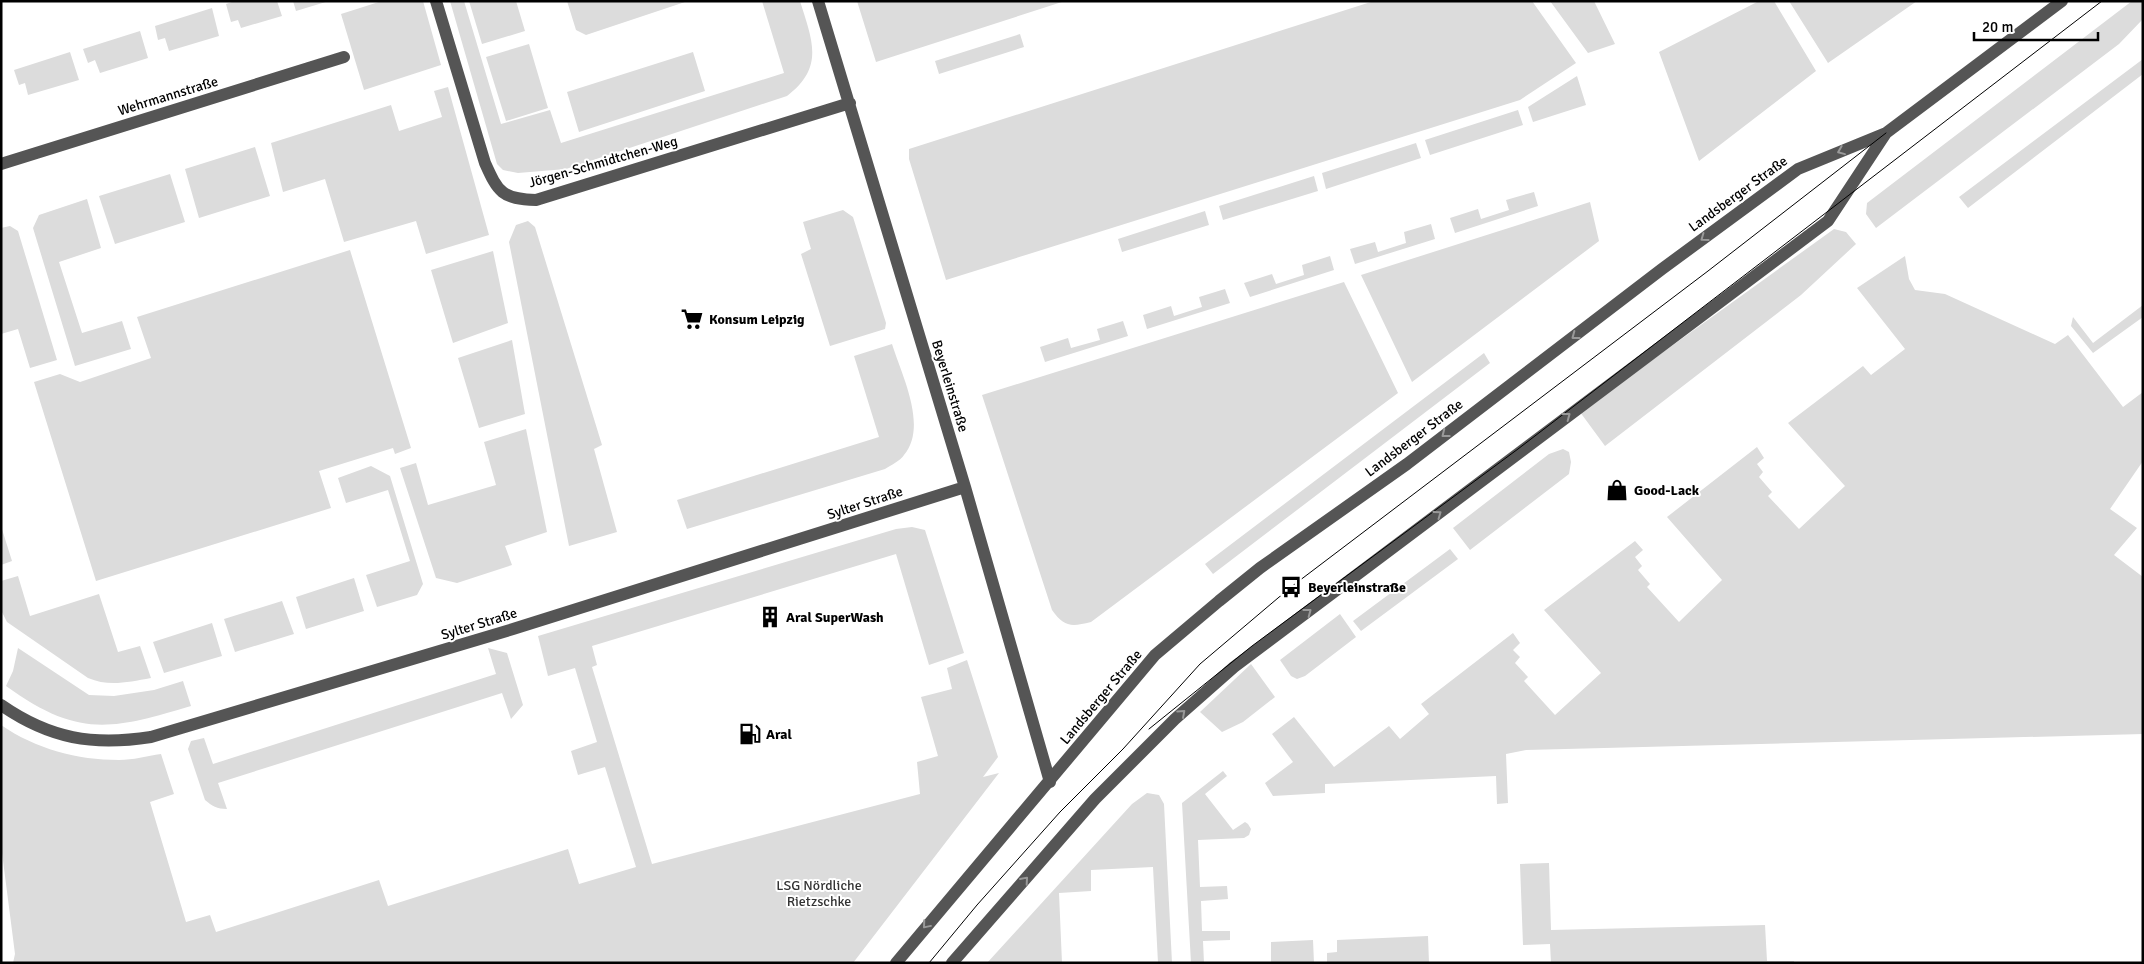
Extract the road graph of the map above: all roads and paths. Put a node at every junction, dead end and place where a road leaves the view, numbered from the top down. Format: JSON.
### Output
{"nodes":[{"id":1,"x":436,"y":1,"type":"edge"},
{"id":2,"x":818,"y":1,"type":"edge"},
{"id":3,"x":2062,"y":1,"type":"edge"},
{"id":4,"x":344,"y":57,"type":"dead end"},
{"id":5,"x":850,"y":103,"type":"junction"},
{"id":6,"x":1886,"y":133,"type":"junction"},
{"id":7,"x":1,"y":164,"type":"edge"},
{"id":8,"x":965,"y":487,"type":"junction"},
{"id":9,"x":1,"y":705,"type":"edge"},
{"id":10,"x":1050,"y":782,"type":"junction"},
{"id":11,"x":896,"y":963,"type":"edge"},
{"id":12,"x":952,"y":963,"type":"edge"}],
"edges":[{"from":1,"to":5,"type":"street","name":"Jörgen-Schmidtchen-Weg"},
{"from":2,"to":5,"type":"street","name":"Beyerleinstraße"},
{"from":3,"to":6,"type":"street"},
{"from":4,"to":7,"type":"street","name":"Wehrmannstraße"},
{"from":5,"to":8,"type":"street","name":"Beyerleinstraße"},
{"from":6,"to":10,"type":"street","name":"Landsberger Straße","one_way":true},
{"from":12,"to":6,"type":"street","one_way":true},
{"from":8,"to":9,"type":"street","name":"Sylter Straße"},
{"from":8,"to":10,"type":"street","name":"Beyerleinstraße"},
{"from":10,"to":11,"type":"street","name":"Landsberger Straße","one_way":true}]}
